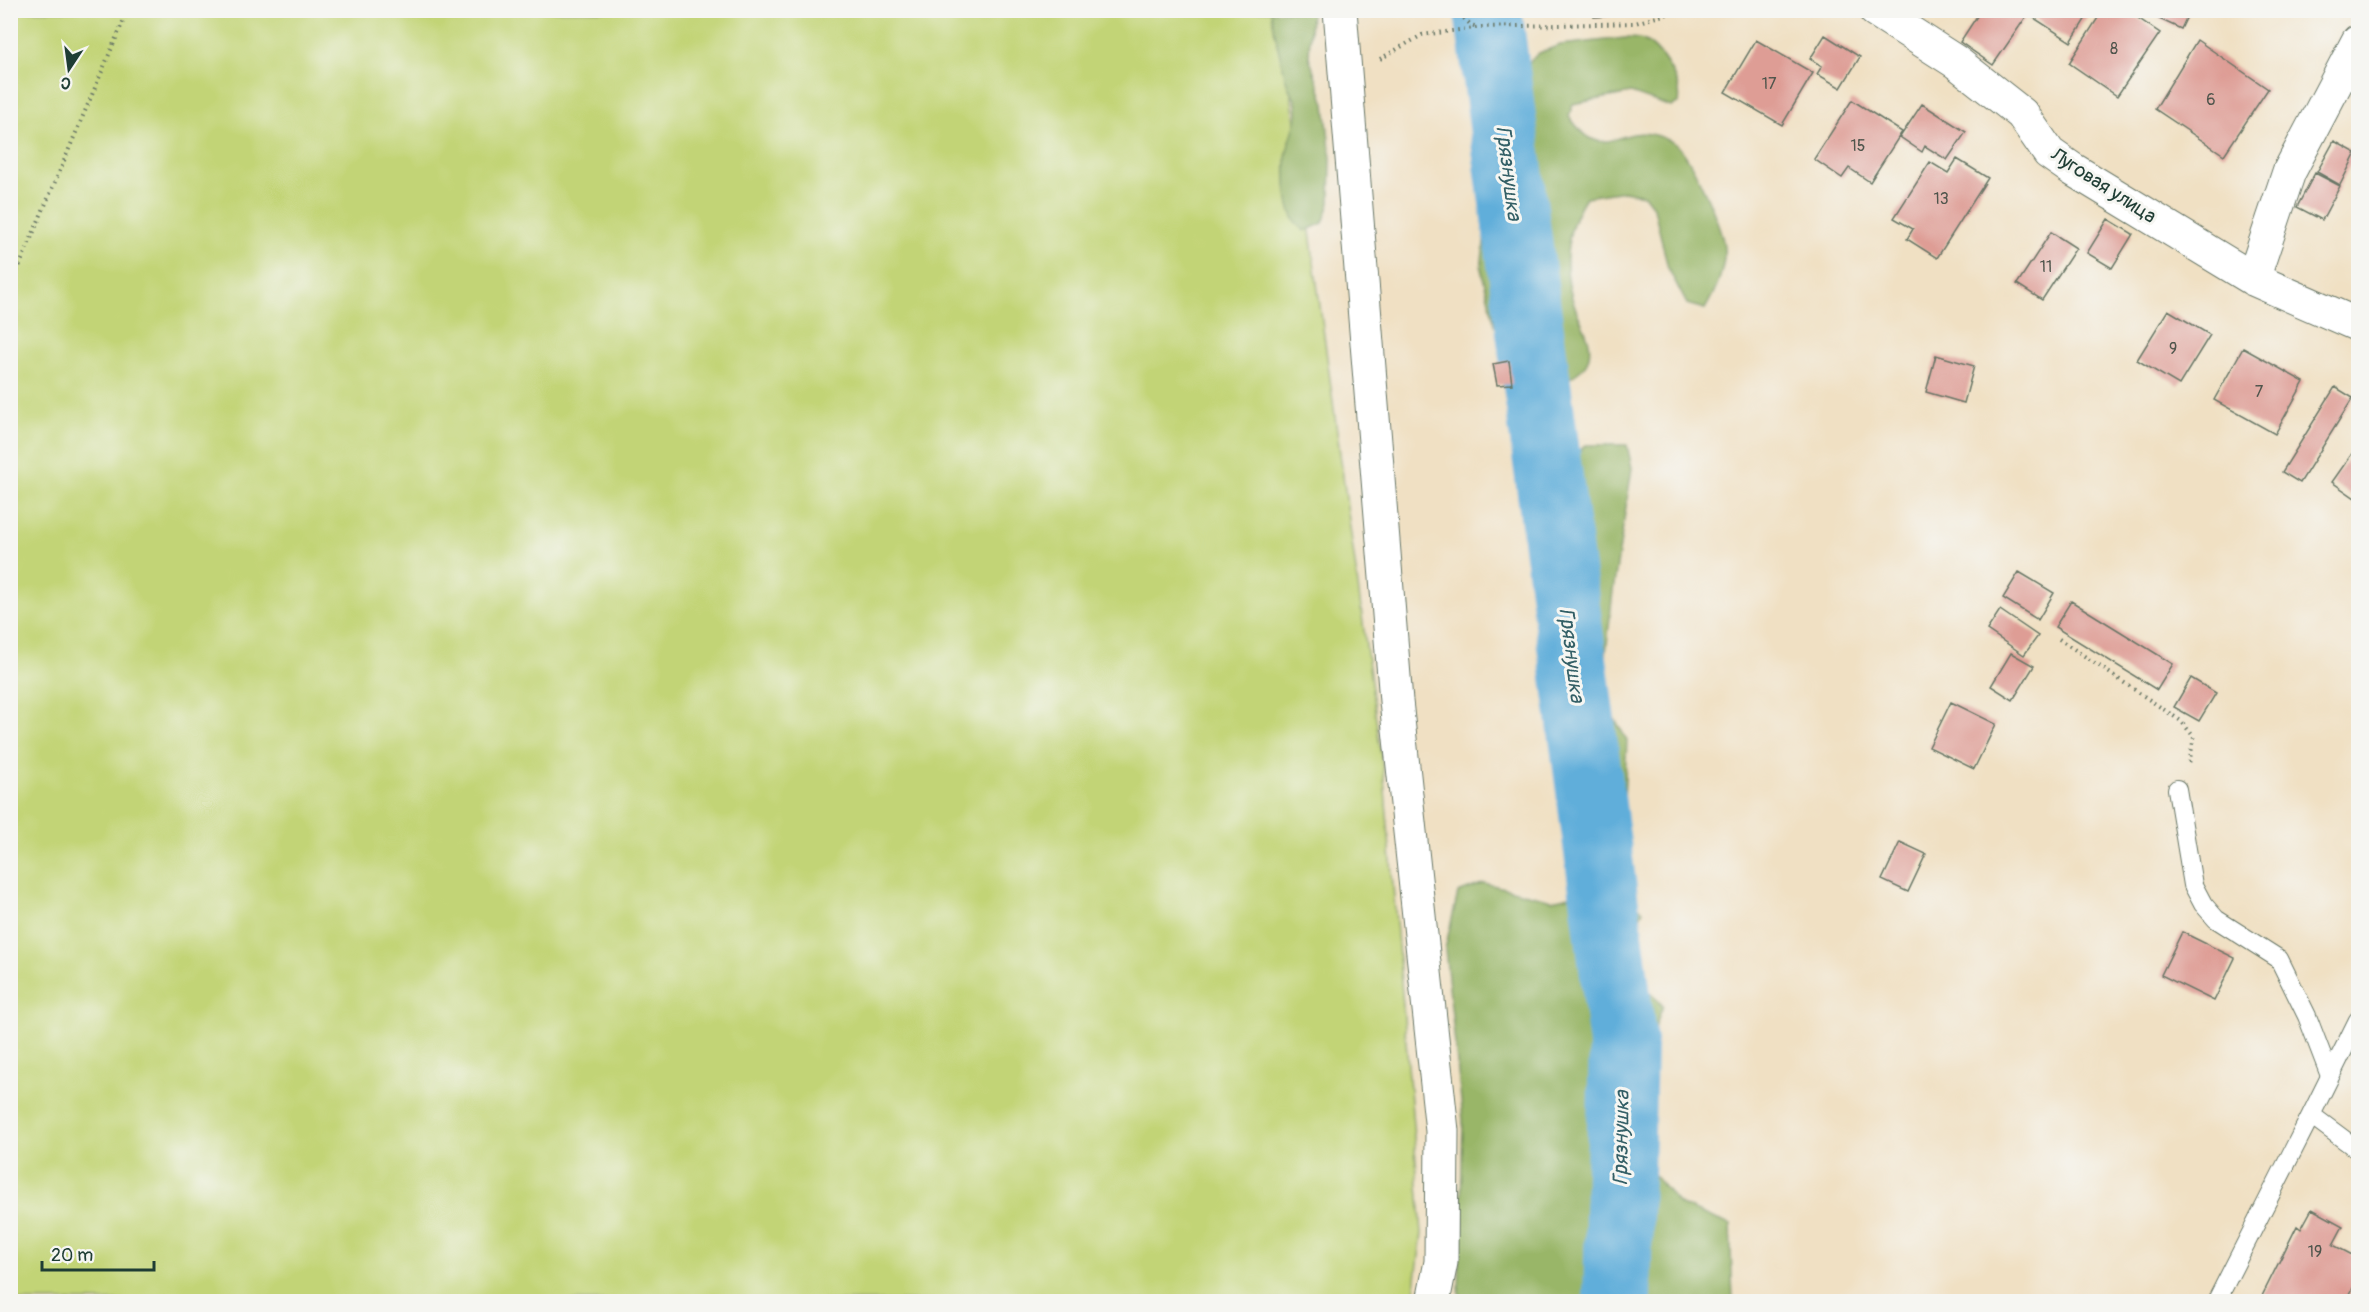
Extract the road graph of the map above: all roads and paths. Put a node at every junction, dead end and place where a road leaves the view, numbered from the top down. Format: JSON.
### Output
{"nodes":[{"id":1,"x":128,"y":10,"type":"edge"},
{"id":2,"x":1340,"y":10,"type":"edge"},
{"id":3,"x":1455,"y":10,"type":"edge"},
{"id":4,"x":1682,"y":10,"type":"edge"},
{"id":5,"x":1875,"y":10,"type":"edge"},
{"id":6,"x":1482,"y":27,"type":"junction"},
{"id":7,"x":2358,"y":41,"type":"edge"},
{"id":8,"x":1345,"y":71,"type":"junction"},
{"id":9,"x":2253,"y":279,"type":"junction"},
{"id":10,"x":10,"y":288,"type":"edge"},
{"id":11,"x":2358,"y":325,"type":"edge"},
{"id":12,"x":2059,"y":639,"type":"dead end"},
{"id":13,"x":2177,"y":789,"type":"joint"},
{"id":14,"x":2358,"y":1020,"type":"edge"},
{"id":15,"x":2330,"y":1076,"type":"junction"},
{"id":16,"x":2311,"y":1115,"type":"junction"},
{"id":17,"x":2358,"y":1149,"type":"edge"},
{"id":18,"x":1433,"y":1302,"type":"edge"},
{"id":19,"x":2216,"y":1302,"type":"edge"}],
"edges":[{"from":1,"to":10,"type":"path"},
{"from":2,"to":8,"type":"street"},
{"from":3,"to":6,"type":"path"},
{"from":4,"to":6,"type":"path"},
{"from":5,"to":9,"type":"street","name":"Луговая улица"},
{"from":6,"to":8,"type":"path"},
{"from":7,"to":9,"type":"street"},
{"from":8,"to":18,"type":"street"},
{"from":9,"to":11,"type":"street","name":"Луговая улица"},
{"from":12,"to":13,"type":"path"},
{"from":13,"to":15,"type":"lane"},
{"from":14,"to":15,"type":"lane"},
{"from":15,"to":16,"type":"lane"},
{"from":16,"to":17,"type":"lane"},
{"from":16,"to":19,"type":"lane"}]}
